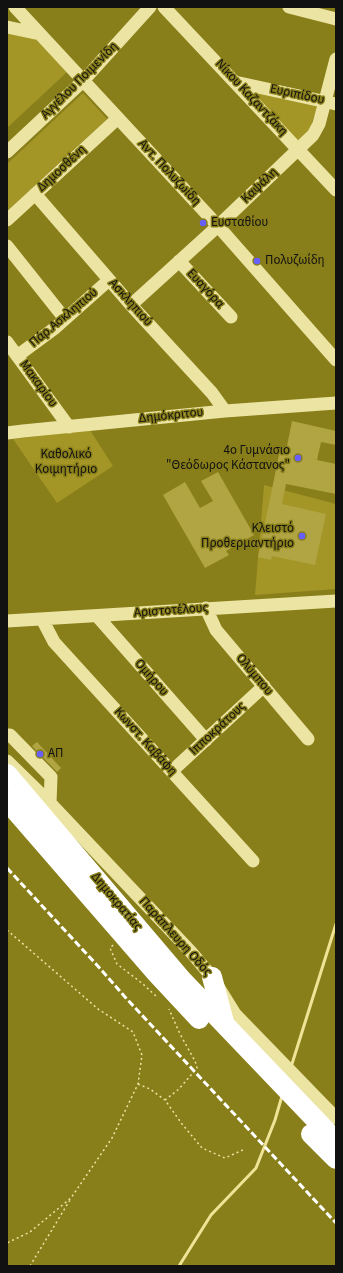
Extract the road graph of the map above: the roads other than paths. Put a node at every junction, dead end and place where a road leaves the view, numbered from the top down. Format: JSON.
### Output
{"nodes":[{"id":1,"x":150,"y":7,"type":"edge"},
{"id":2,"x":164,"y":7,"type":"edge"},
{"id":3,"x":289,"y":7,"type":"edge"},
{"id":4,"x":16,"y":8,"type":"edge"},
{"id":5,"x":336,"y":19,"type":"edge"},
{"id":6,"x":7,"y":27,"type":"edge"},
{"id":7,"x":40,"y":34,"type":"junction"},
{"id":8,"x":336,"y":59,"type":"edge"},
{"id":9,"x":83,"y":81,"type":"junction"},
{"id":10,"x":235,"y":82,"type":"junction"},
{"id":11,"x":330,"y":102,"type":"edge"},
{"id":12,"x":118,"y":118,"type":"junction"},
{"id":13,"x":298,"y":149,"type":"junction"},
{"id":14,"x":7,"y":152,"type":"edge"},
{"id":15,"x":336,"y":190,"type":"edge"},
{"id":16,"x":35,"y":194,"type":"junction"},
{"id":17,"x":7,"y":220,"type":"edge"},
{"id":18,"x":218,"y":226,"type":"junction"},
{"id":19,"x":7,"y":246,"type":"edge"},
{"id":20,"x":179,"y":261,"type":"junction"},
{"id":21,"x":109,"y":280,"type":"junction"},
{"id":22,"x":131,"y":305,"type":"junction"},
{"id":23,"x":231,"y":317,"type":"dead end"},
{"id":24,"x":65,"y":319,"type":"junction"},
{"id":25,"x":7,"y":342,"type":"edge"},
{"id":26,"x":17,"y":356,"type":"junction"},
{"id":27,"x":336,"y":360,"type":"edge"},
{"id":28,"x":336,"y":403,"type":"edge"},
{"id":29,"x":225,"y":411,"type":"junction"},
{"id":30,"x":69,"y":427,"type":"junction"},
{"id":31,"x":7,"y":434,"type":"edge"},
{"id":32,"x":336,"y":600,"type":"edge"},
{"id":33,"x":206,"y":608,"type":"junction"},
{"id":34,"x":97,"y":616,"type":"junction"},
{"id":35,"x":42,"y":619,"type":"junction"},
{"id":36,"x":7,"y":621,"type":"edge"},
{"id":37,"x":264,"y":686,"type":"junction"},
{"id":38,"x":7,"y":735,"type":"edge"},
{"id":39,"x":308,"y":739,"type":"dead end"},
{"id":40,"x":206,"y":740,"type":"junction"},
{"id":41,"x":7,"y":760,"type":"edge"},
{"id":42,"x":172,"y":771,"type":"junction"},
{"id":43,"x":7,"y":774,"type":"edge"},
{"id":44,"x":7,"y":801,"type":"edge"},
{"id":45,"x":50,"y":803,"type":"junction"},
{"id":46,"x":254,"y":861,"type":"dead end"},
{"id":47,"x":212,"y":977,"type":"joint"},
{"id":48,"x":226,"y":1027,"type":"junction"},
{"id":49,"x":336,"y":1118,"type":"edge"},
{"id":50,"x":336,"y":1141,"type":"edge"},
{"id":51,"x":336,"y":1159,"type":"edge"}],
"edges":[{"from":1,"to":9,"type":"street","name":"Αγγέλου Ποιμενίδη"},
{"from":2,"to":10,"type":"street","name":"Νίκου Καζαντζάκη"},
{"from":3,"to":5,"type":"street"},
{"from":4,"to":7,"type":"street","name":"Αντ. Πολυζωίδη"},
{"from":6,"to":7,"type":"street"},
{"from":7,"to":9,"type":"street","name":"Αντ. Πολυζωίδη"},
{"from":8,"to":11,"type":"street"},
{"from":9,"to":12,"type":"street","name":"Αντ. Πολυζωίδη"},
{"from":9,"to":14,"type":"street","name":"Αγγέλου Ποιμενίδη"},
{"from":10,"to":11,"type":"street","name":"Ευριπίδου"},
{"from":10,"to":13,"type":"street","name":"Νίκου Καζαντζάκη"},
{"from":11,"to":13,"type":"street","name":"Καψάλη"},
{"from":12,"to":16,"type":"street","name":"Δημοσθένη"},
{"from":12,"to":18,"type":"street","name":"Αντ. Πολυζωίδη"},
{"from":13,"to":15,"type":"street","name":"Νίκου Καζαντζάκη"},
{"from":13,"to":18,"type":"street","name":"Καψάλη"},
{"from":16,"to":17,"type":"street","name":"Δημοσθένη"},
{"from":16,"to":21,"type":"street","name":"Ασκληπιού"},
{"from":18,"to":20,"type":"street","name":"Καψάλη"},
{"from":18,"to":27,"type":"street","name":"Αντ. Πολυζωίδη"},
{"from":19,"to":24,"type":"street"},
{"from":20,"to":22,"type":"street","name":"Καψάλη"},
{"from":20,"to":23,"type":"street","name":"Ευαγόρα"},
{"from":21,"to":22,"type":"street","name":"Ασκληπιού"},
{"from":21,"to":24,"type":"street","name":"Πάρ.Ασκληπιού"},
{"from":22,"to":29,"type":"street","name":"Ασκληπιού"},
{"from":24,"to":26,"type":"street","name":"Πάρ.Ασκληπιού"},
{"from":25,"to":26,"type":"street","name":"Μακαρίου"},
{"from":26,"to":30,"type":"street","name":"Μακαρίου"},
{"from":28,"to":29,"type":"street","name":"Δημόκριτου"},
{"from":29,"to":30,"type":"street","name":"Δημόκριτου"},
{"from":30,"to":31,"type":"street","name":"Δημόκριτου"},
{"from":32,"to":33,"type":"street","name":"Αριστοτέλους"},
{"from":33,"to":34,"type":"street","name":"Αριστοτέλους"},
{"from":33,"to":37,"type":"street","name":"Ολύμπου"},
{"from":34,"to":35,"type":"street","name":"Αριστοτέλους"},
{"from":34,"to":40,"type":"street","name":"Ομήρου"},
{"from":35,"to":36,"type":"street","name":"Αριστοτέλους"},
{"from":35,"to":42,"type":"street","name":"Κωνστ. Καβάφη"},
{"from":37,"to":39,"type":"street","name":"Ολύμπου"},
{"from":37,"to":40,"type":"street","name":"Ιπποκράτους"},
{"from":38,"to":45,"type":"street"},
{"from":40,"to":42,"type":"street","name":"Ιπποκράτους"},
{"from":41,"to":45,"type":"street","name":"Παράπλευρη Οδός"},
{"from":42,"to":46,"type":"street","name":"Κωνστ. Καβάφη"},
{"from":43,"to":48,"type":"highway","name":"Δημοκρατίας"},
{"from":44,"to":48,"type":"highway","name":"Δημοκρατίας"},
{"from":45,"to":47,"type":"street","name":"Παράπλευρη Οδός"},
{"from":47,"to":48,"type":"highway"},
{"from":48,"to":49,"type":"street"},
{"from":48,"to":50,"type":"highway"},
{"from":48,"to":51,"type":"highway"}]}
